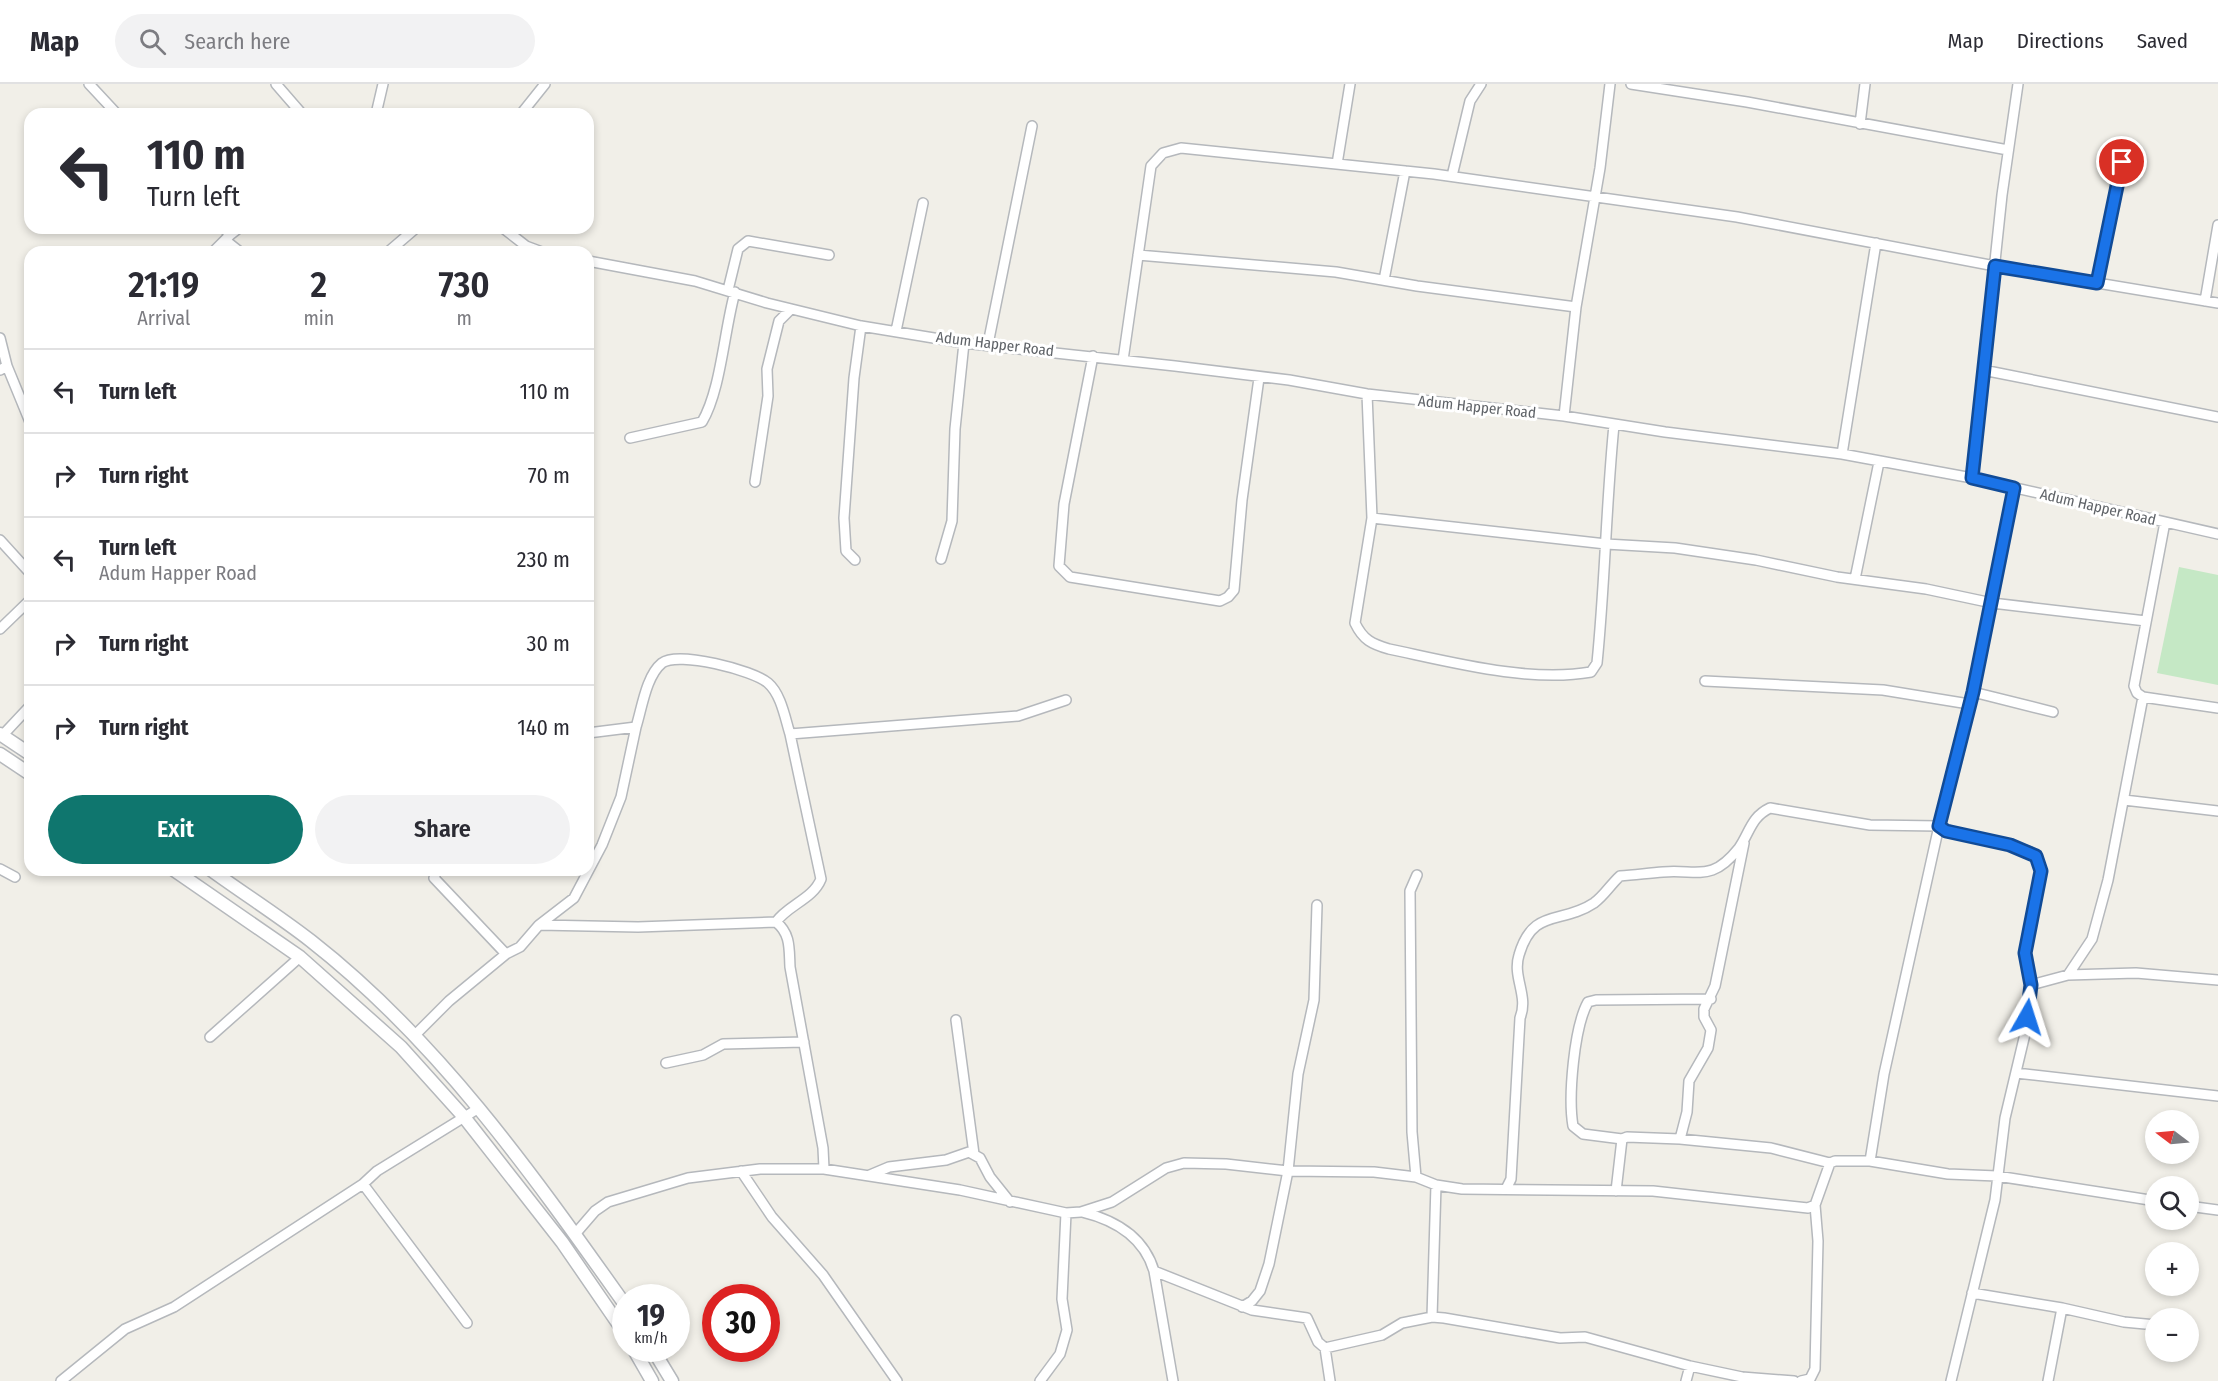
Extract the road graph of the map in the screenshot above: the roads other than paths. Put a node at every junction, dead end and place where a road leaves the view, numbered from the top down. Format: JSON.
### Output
{"nodes":[{"id":1,"x":89,"y":84,"type":"edge"},
{"id":2,"x":276,"y":84,"type":"edge"},
{"id":3,"x":383,"y":84,"type":"edge"},
{"id":4,"x":545,"y":84,"type":"edge"},
{"id":5,"x":1350,"y":84,"type":"edge"},
{"id":6,"x":1481,"y":84,"type":"edge"},
{"id":7,"x":1610,"y":84,"type":"edge"},
{"id":8,"x":1631,"y":84,"type":"edge"},
{"id":9,"x":1865,"y":84,"type":"edge"},
{"id":10,"x":2018,"y":84,"type":"edge"},
{"id":11,"x":1660,"y":86,"type":"edge"},
{"id":12,"x":111,"y":108,"type":"edge"},
{"id":13,"x":297,"y":108,"type":"edge"},
{"id":14,"x":377,"y":108,"type":"edge"},
{"id":15,"x":526,"y":108,"type":"edge"},
{"id":16,"x":1860,"y":124,"type":"junction"},
{"id":17,"x":1032,"y":126,"type":"dead end"},
{"id":18,"x":2126,"y":143,"type":"dead end"},
{"id":19,"x":2008,"y":150,"type":"junction"},
{"id":20,"x":1337,"y":164,"type":"junction"},
{"id":21,"x":1405,"y":171,"type":"junction"},
{"id":22,"x":1452,"y":176,"type":"junction"},
{"id":23,"x":1595,"y":196,"type":"junction"},
{"id":24,"x":923,"y":203,"type":"dead end"},
{"id":25,"x":2218,"y":225,"type":"edge"},
{"id":26,"x":226,"y":234,"type":"edge"},
{"id":27,"x":409,"y":234,"type":"edge"},
{"id":28,"x":511,"y":234,"type":"edge"},
{"id":29,"x":1876,"y":243,"type":"junction"},
{"id":30,"x":235,"y":246,"type":"edge"},
{"id":31,"x":395,"y":246,"type":"edge"},
{"id":32,"x":526,"y":246,"type":"edge"},
{"id":33,"x":829,"y":255,"type":"dead end"},
{"id":34,"x":1138,"y":255,"type":"junction"},
{"id":35,"x":594,"y":262,"type":"edge"},
{"id":36,"x":1995,"y":266,"type":"junction"},
{"id":37,"x":1384,"y":280,"type":"junction"},
{"id":38,"x":2097,"y":283,"type":"junction"},
{"id":39,"x":731,"y":291,"type":"junction"},
{"id":40,"x":2205,"y":301,"type":"junction"},
{"id":41,"x":2218,"y":303,"type":"edge"},
{"id":42,"x":1576,"y":307,"type":"junction"},
{"id":43,"x":791,"y":309,"type":"junction"},
{"id":44,"x":861,"y":326,"type":"junction"},
{"id":45,"x":896,"y":331,"type":"junction"},
{"id":46,"x":0,"y":338,"type":"edge"},
{"id":47,"x":964,"y":343,"type":"junction"},
{"id":48,"x":988,"y":344,"type":"junction"},
{"id":49,"x":1093,"y":356,"type":"junction"},
{"id":50,"x":1123,"y":360,"type":"junction"},
{"id":51,"x":3,"y":368,"type":"edge"},
{"id":52,"x":1983,"y":370,"type":"junction"},
{"id":53,"x":1259,"y":378,"type":"junction"},
{"id":54,"x":1367,"y":394,"type":"junction"},
{"id":55,"x":24,"y":410,"type":"edge"},
{"id":56,"x":1564,"y":416,"type":"junction"},
{"id":57,"x":2218,"y":417,"type":"edge"},
{"id":58,"x":1614,"y":425,"type":"junction"},
{"id":59,"x":630,"y":438,"type":"dead end"},
{"id":60,"x":1842,"y":454,"type":"junction"},
{"id":61,"x":1879,"y":462,"type":"junction"},
{"id":62,"x":1972,"y":478,"type":"junction"},
{"id":63,"x":755,"y":482,"type":"dead end"},
{"id":64,"x":2014,"y":488,"type":"junction"},
{"id":65,"x":1372,"y":518,"type":"junction"},
{"id":66,"x":2165,"y":522,"type":"junction"},
{"id":67,"x":2218,"y":534,"type":"edge"},
{"id":68,"x":0,"y":540,"type":"edge"},
{"id":69,"x":1606,"y":544,"type":"junction"},
{"id":70,"x":941,"y":559,"type":"dead end"},
{"id":71,"x":855,"y":560,"type":"dead end"},
{"id":72,"x":24,"y":566,"type":"edge"},
{"id":73,"x":1855,"y":579,"type":"junction"},
{"id":74,"x":1992,"y":603,"type":"junction"},
{"id":75,"x":24,"y":606,"type":"edge"},
{"id":76,"x":2146,"y":621,"type":"junction"},
{"id":77,"x":0,"y":629,"type":"edge"},
{"id":78,"x":1705,"y":681,"type":"dead end"},
{"id":79,"x":1973,"y":692,"type":"junction"},
{"id":80,"x":2143,"y":697,"type":"junction"},
{"id":81,"x":1066,"y":699,"type":"dead end"},
{"id":82,"x":1969,"y":704,"type":"junction"},
{"id":83,"x":2218,"y":708,"type":"edge"},
{"id":84,"x":24,"y":712,"type":"edge"},
{"id":85,"x":2052,"y":712,"type":"dead end"},
{"id":86,"x":636,"y":727,"type":"junction"},
{"id":87,"x":594,"y":732,"type":"edge"},
{"id":88,"x":790,"y":734,"type":"junction"},
{"id":89,"x":1,"y":735,"type":"edge"},
{"id":90,"x":24,"y":750,"type":"edge"},
{"id":91,"x":0,"y":754,"type":"edge"},
{"id":92,"x":24,"y":770,"type":"edge"},
{"id":93,"x":2124,"y":800,"type":"junction"},
{"id":94,"x":2218,"y":811,"type":"edge"},
{"id":95,"x":1939,"y":826,"type":"junction"},
{"id":96,"x":1745,"y":838,"type":"junction"},
{"id":97,"x":594,"y":860,"type":"edge"},
{"id":98,"x":0,"y":869,"type":"edge"},
{"id":99,"x":1417,"y":875,"type":"dead end"},
{"id":100,"x":183,"y":876,"type":"edge"},
{"id":101,"x":219,"y":876,"type":"edge"},
{"id":102,"x":438,"y":876,"type":"edge"},
{"id":103,"x":586,"y":876,"type":"edge"},
{"id":104,"x":15,"y":877,"type":"dead end"},
{"id":105,"x":1317,"y":905,"type":"dead end"},
{"id":106,"x":776,"y":922,"type":"junction"},
{"id":107,"x":539,"y":925,"type":"junction"},
{"id":108,"x":506,"y":954,"type":"junction"},
{"id":109,"x":300,"y":957,"type":"junction"},
{"id":110,"x":2068,"y":975,"type":"junction"},
{"id":111,"x":2218,"y":980,"type":"edge"},
{"id":112,"x":2031,"y":985,"type":"junction"},
{"id":113,"x":1711,"y":999,"type":"junction"},
{"id":114,"x":956,"y":1020,"type":"dead end"},
{"id":115,"x":414,"y":1036,"type":"junction"},
{"id":116,"x":210,"y":1037,"type":"dead end"},
{"id":117,"x":804,"y":1042,"type":"junction"},
{"id":118,"x":666,"y":1063,"type":"dead end"},
{"id":119,"x":2016,"y":1072,"type":"junction"},
{"id":120,"x":2218,"y":1096,"type":"edge"},
{"id":121,"x":479,"y":1108,"type":"junction"},
{"id":122,"x":464,"y":1117,"type":"junction"},
{"id":123,"x":1622,"y":1138,"type":"junction"},
{"id":124,"x":1680,"y":1139,"type":"junction"},
{"id":125,"x":974,"y":1154,"type":"junction"},
{"id":126,"x":1870,"y":1161,"type":"junction"},
{"id":127,"x":1830,"y":1163,"type":"junction"},
{"id":128,"x":824,"y":1168,"type":"junction"},
{"id":129,"x":741,"y":1171,"type":"junction"},
{"id":130,"x":1288,"y":1171,"type":"junction"},
{"id":131,"x":869,"y":1176,"type":"junction"},
{"id":132,"x":1416,"y":1176,"type":"junction"},
{"id":133,"x":1997,"y":1176,"type":"junction"},
{"id":134,"x":363,"y":1184,"type":"junction"},
{"id":135,"x":1436,"y":1185,"type":"junction"},
{"id":136,"x":1506,"y":1189,"type":"junction"},
{"id":137,"x":1616,"y":1191,"type":"junction"},
{"id":138,"x":2145,"y":1199,"type":"edge"},
{"id":139,"x":1010,"y":1202,"type":"junction"},
{"id":140,"x":1815,"y":1205,"type":"junction"},
{"id":141,"x":2199,"y":1207,"type":"edge"},
{"id":142,"x":2218,"y":1210,"type":"edge"},
{"id":143,"x":1081,"y":1212,"type":"junction"},
{"id":144,"x":1066,"y":1213,"type":"junction"},
{"id":145,"x":576,"y":1233,"type":"junction"},
{"id":146,"x":1154,"y":1271,"type":"junction"},
{"id":147,"x":612,"y":1286,"type":"edge"},
{"id":148,"x":1972,"y":1293,"type":"junction"},
{"id":149,"x":1242,"y":1306,"type":"junction"},
{"id":150,"x":2062,"y":1308,"type":"junction"},
{"id":151,"x":612,"y":1315,"type":"edge"},
{"id":152,"x":1432,"y":1317,"type":"junction"},
{"id":153,"x":467,"y":1323,"type":"dead end"},
{"id":154,"x":2145,"y":1324,"type":"edge"},
{"id":155,"x":1325,"y":1348,"type":"junction"},
{"id":156,"x":641,"y":1362,"type":"edge"},
{"id":157,"x":660,"y":1362,"type":"edge"},
{"id":158,"x":1690,"y":1366,"type":"junction"},
{"id":159,"x":61,"y":1381,"type":"edge"},
{"id":160,"x":652,"y":1381,"type":"edge"},
{"id":161,"x":672,"y":1381,"type":"edge"},
{"id":162,"x":897,"y":1381,"type":"edge"},
{"id":163,"x":1040,"y":1381,"type":"edge"},
{"id":164,"x":1173,"y":1381,"type":"edge"},
{"id":165,"x":1330,"y":1381,"type":"edge"},
{"id":166,"x":1686,"y":1381,"type":"edge"},
{"id":167,"x":1794,"y":1381,"type":"edge"},
{"id":168,"x":1800,"y":1381,"type":"edge"},
{"id":169,"x":1951,"y":1381,"type":"edge"},
{"id":170,"x":2048,"y":1381,"type":"edge"}],
"edges":[{"from":1,"to":12,"type":"street"},
{"from":2,"to":13,"type":"street"},
{"from":3,"to":14,"type":"street"},
{"from":4,"to":15,"type":"street"},
{"from":5,"to":20,"type":"street"},
{"from":6,"to":22,"type":"street"},
{"from":7,"to":23,"type":"street"},
{"from":8,"to":11,"type":"street"},
{"from":9,"to":16,"type":"street"},
{"from":10,"to":19,"type":"street"},
{"from":11,"to":16,"type":"street"},
{"from":16,"to":19,"type":"street"},
{"from":17,"to":48,"type":"street"},
{"from":18,"to":38,"type":"street"},
{"from":19,"to":36,"type":"street"},
{"from":20,"to":21,"type":"street"},
{"from":20,"to":34,"type":"street"},
{"from":21,"to":22,"type":"street"},
{"from":21,"to":37,"type":"street"},
{"from":22,"to":23,"type":"street"},
{"from":23,"to":29,"type":"street"},
{"from":23,"to":42,"type":"street"},
{"from":24,"to":45,"type":"street"},
{"from":25,"to":40,"type":"street"},
{"from":26,"to":30,"type":"street"},
{"from":27,"to":31,"type":"street"},
{"from":28,"to":32,"type":"street"},
{"from":29,"to":36,"type":"street"},
{"from":29,"to":60,"type":"street"},
{"from":33,"to":39,"type":"street"},
{"from":34,"to":37,"type":"street"},
{"from":34,"to":50,"type":"street"},
{"from":35,"to":39,"type":"street","name":"Adum Happer Road"},
{"from":36,"to":38,"type":"street"},
{"from":36,"to":52,"type":"street"},
{"from":37,"to":42,"type":"street"},
{"from":38,"to":40,"type":"street"},
{"from":39,"to":43,"type":"street","name":"Adum Happer Road"},
{"from":39,"to":59,"type":"street"},
{"from":40,"to":41,"type":"street"},
{"from":42,"to":56,"type":"street"},
{"from":43,"to":44,"type":"street","name":"Adum Happer Road"},
{"from":43,"to":63,"type":"street"},
{"from":44,"to":45,"type":"street","name":"Adum Happer Road"},
{"from":44,"to":71,"type":"street"},
{"from":45,"to":47,"type":"street","name":"Adum Happer Road"},
{"from":46,"to":51,"type":"street"},
{"from":47,"to":48,"type":"street","name":"Adum Happer Road"},
{"from":47,"to":70,"type":"street"},
{"from":48,"to":49,"type":"street","name":"Adum Happer Road"},
{"from":49,"to":50,"type":"street","name":"Adum Happer Road"},
{"from":49,"to":53,"type":"street"},
{"from":50,"to":53,"type":"street","name":"Adum Happer Road"},
{"from":51,"to":55,"type":"street"},
{"from":52,"to":57,"type":"street"},
{"from":52,"to":62,"type":"street"},
{"from":53,"to":54,"type":"street","name":"Adum Happer Road"},
{"from":54,"to":56,"type":"street","name":"Adum Happer Road"},
{"from":54,"to":65,"type":"street"},
{"from":56,"to":58,"type":"street","name":"Adum Happer Road"},
{"from":58,"to":60,"type":"street","name":"Adum Happer Road"},
{"from":58,"to":69,"type":"street"},
{"from":60,"to":61,"type":"street","name":"Adum Happer Road"},
{"from":61,"to":62,"type":"street","name":"Adum Happer Road"},
{"from":61,"to":73,"type":"street"},
{"from":62,"to":64,"type":"street","name":"Adum Happer Road"},
{"from":64,"to":66,"type":"street","name":"Adum Happer Road"},
{"from":64,"to":74,"type":"street"},
{"from":65,"to":69,"type":"street"},
{"from":65,"to":69,"type":"street"},
{"from":66,"to":67,"type":"street","name":"Adum Happer Road"},
{"from":66,"to":76,"type":"street"},
{"from":68,"to":72,"type":"street"},
{"from":69,"to":73,"type":"street"},
{"from":73,"to":74,"type":"street"},
{"from":74,"to":76,"type":"street"},
{"from":74,"to":79,"type":"street"},
{"from":75,"to":77,"type":"street"},
{"from":76,"to":80,"type":"street"},
{"from":78,"to":82,"type":"street"},
{"from":79,"to":82,"type":"street"},
{"from":79,"to":85,"type":"street"},
{"from":80,"to":83,"type":"street"},
{"from":80,"to":93,"type":"street"},
{"from":81,"to":88,"type":"street"},
{"from":82,"to":95,"type":"street"},
{"from":84,"to":89,"type":"street"},
{"from":86,"to":87,"type":"street"},
{"from":86,"to":88,"type":"street"},
{"from":86,"to":97,"type":"street"},
{"from":88,"to":106,"type":"street"},
{"from":89,"to":90,"type":"street"},
{"from":91,"to":92,"type":"street"},
{"from":93,"to":94,"type":"street"},
{"from":93,"to":110,"type":"street"},
{"from":95,"to":96,"type":"street"},
{"from":95,"to":112,"type":"street"},
{"from":95,"to":126,"type":"street"},
{"from":96,"to":113,"type":"street"},
{"from":96,"to":136,"type":"street"},
{"from":98,"to":104,"type":"street"},
{"from":99,"to":132,"type":"street"},
{"from":100,"to":109,"type":"street"},
{"from":101,"to":115,"type":"street"},
{"from":102,"to":108,"type":"street"},
{"from":103,"to":107,"type":"street"},
{"from":105,"to":130,"type":"street"},
{"from":106,"to":107,"type":"street"},
{"from":106,"to":117,"type":"street"},
{"from":107,"to":108,"type":"street"},
{"from":108,"to":115,"type":"street"},
{"from":109,"to":116,"type":"street"},
{"from":109,"to":122,"type":"street"},
{"from":110,"to":111,"type":"street"},
{"from":110,"to":112,"type":"street"},
{"from":112,"to":119,"type":"street"},
{"from":113,"to":123,"type":"street"},
{"from":113,"to":124,"type":"street"},
{"from":114,"to":125,"type":"street"},
{"from":115,"to":121,"type":"street"},
{"from":117,"to":118,"type":"street"},
{"from":117,"to":128,"type":"street"},
{"from":119,"to":120,"type":"street"},
{"from":119,"to":133,"type":"street"},
{"from":121,"to":122,"type":"street"},
{"from":121,"to":145,"type":"street"},
{"from":122,"to":134,"type":"street"},
{"from":122,"to":151,"type":"street"},
{"from":123,"to":124,"type":"street"},
{"from":123,"to":137,"type":"street"},
{"from":124,"to":127,"type":"street"},
{"from":125,"to":131,"type":"street"},
{"from":125,"to":139,"type":"street"},
{"from":126,"to":127,"type":"street"},
{"from":126,"to":133,"type":"street"},
{"from":127,"to":140,"type":"street"},
{"from":128,"to":129,"type":"street"},
{"from":128,"to":131,"type":"street"},
{"from":129,"to":145,"type":"street"},
{"from":129,"to":162,"type":"street"},
{"from":130,"to":132,"type":"street"},
{"from":130,"to":143,"type":"street"},
{"from":130,"to":149,"type":"street"},
{"from":131,"to":139,"type":"street"},
{"from":132,"to":135,"type":"street"},
{"from":133,"to":138,"type":"street"},
{"from":133,"to":148,"type":"street"},
{"from":134,"to":153,"type":"street"},
{"from":134,"to":159,"type":"street"},
{"from":135,"to":136,"type":"street"},
{"from":135,"to":152,"type":"street"},
{"from":136,"to":137,"type":"street"},
{"from":137,"to":140,"type":"street"},
{"from":139,"to":144,"type":"street"},
{"from":140,"to":168,"type":"street"},
{"from":141,"to":142,"type":"street"},
{"from":143,"to":144,"type":"street"},
{"from":143,"to":146,"type":"street"},
{"from":144,"to":163,"type":"street"},
{"from":145,"to":147,"type":"street"},
{"from":146,"to":149,"type":"street"},
{"from":146,"to":164,"type":"street"},
{"from":148,"to":150,"type":"street"},
{"from":148,"to":169,"type":"street"},
{"from":149,"to":155,"type":"street"},
{"from":150,"to":154,"type":"street"},
{"from":150,"to":170,"type":"street"},
{"from":152,"to":155,"type":"street"},
{"from":152,"to":158,"type":"street"},
{"from":155,"to":165,"type":"street"},
{"from":156,"to":160,"type":"street"},
{"from":157,"to":161,"type":"street"},
{"from":158,"to":166,"type":"street"},
{"from":158,"to":167,"type":"street"}]}
